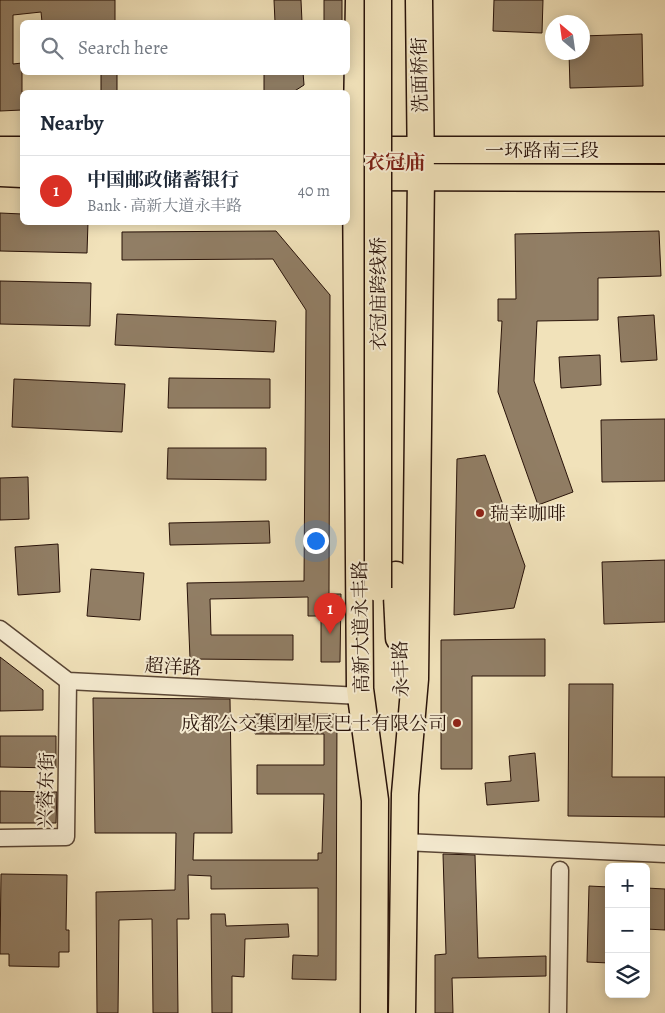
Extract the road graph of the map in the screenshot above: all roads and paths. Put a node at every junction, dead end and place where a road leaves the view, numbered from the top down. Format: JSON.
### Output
{"nodes":[{"id":1,"x":359,"y":0,"type":"edge"},
{"id":2,"x":378,"y":0,"type":"edge"},
{"id":3,"x":395,"y":0,"type":"edge"},
{"id":4,"x":419,"y":0,"type":"edge"},
{"id":5,"x":0,"y":150,"type":"edge"},
{"id":6,"x":20,"y":150,"type":"edge"},
{"id":7,"x":353,"y":150,"type":"edge"},
{"id":8,"x":420,"y":150,"type":"junction"},
{"id":9,"x":665,"y":150,"type":"edge"},
{"id":10,"x":0,"y":173,"type":"edge"},
{"id":11,"x":20,"y":174,"type":"edge"},
{"id":12,"x":352,"y":177,"type":"edge"},
{"id":13,"x":421,"y":177,"type":"junction"},
{"id":14,"x":665,"y":178,"type":"edge"},
{"id":15,"x":387,"y":581,"type":"junction"},
{"id":16,"x":0,"y":629,"type":"edge"},
{"id":17,"x":68,"y":680,"type":"junction"},
{"id":18,"x":361,"y":696,"type":"junction"},
{"id":19,"x":405,"y":794,"type":"junction"},
{"id":20,"x":375,"y":800,"type":"junction"},
{"id":21,"x":0,"y":838,"type":"edge"},
{"id":22,"x":404,"y":842,"type":"junction"},
{"id":23,"x":665,"y":854,"type":"edge"},
{"id":24,"x":560,"y":870,"type":"dead end"},
{"id":25,"x":374,"y":1013,"type":"edge"},
{"id":26,"x":402,"y":1013,"type":"edge"},
{"id":27,"x":558,"y":1013,"type":"edge"}],
"edges":[{"from":1,"to":7,"type":"main road"},
{"from":2,"to":15,"type":"main road","name":"衣冠庙跨线桥","bridge":true},
{"from":3,"to":15,"type":"main road","name":"衣冠庙跨线桥"},
{"from":4,"to":8,"type":"main road","name":"洗面桥街"},
{"from":5,"to":6,"type":"main road"},
{"from":7,"to":8,"type":"main road","name":"一环路南三段"},
{"from":7,"to":12,"type":"main road","name":"高新大道永丰路"},
{"from":8,"to":9,"type":"main road","name":"一环路南三段"},
{"from":8,"to":13,"type":"main road"},
{"from":10,"to":11,"type":"main road"},
{"from":12,"to":13,"type":"main road","name":"一环路南三段"},
{"from":12,"to":18,"type":"main road","name":"高新大道永丰路"},
{"from":13,"to":14,"type":"main road","name":"一环路南三段"},
{"from":13,"to":19,"type":"main road"},
{"from":15,"to":19,"type":"main road","name":"永丰路"},
{"from":15,"to":20,"type":"main road","name":"永丰路"},
{"from":16,"to":17,"type":"street"},
{"from":17,"to":18,"type":"street","name":"超洋路"},
{"from":17,"to":21,"type":"street","name":"兴蓉东街"},
{"from":18,"to":20,"type":"main road","name":"高新大道永丰路"},
{"from":19,"to":22,"type":"main road"},
{"from":20,"to":25,"type":"main road","name":"高新大道永丰路"},
{"from":22,"to":23,"type":"street"},
{"from":22,"to":26,"type":"main road"},
{"from":24,"to":27,"type":"street"}]}
